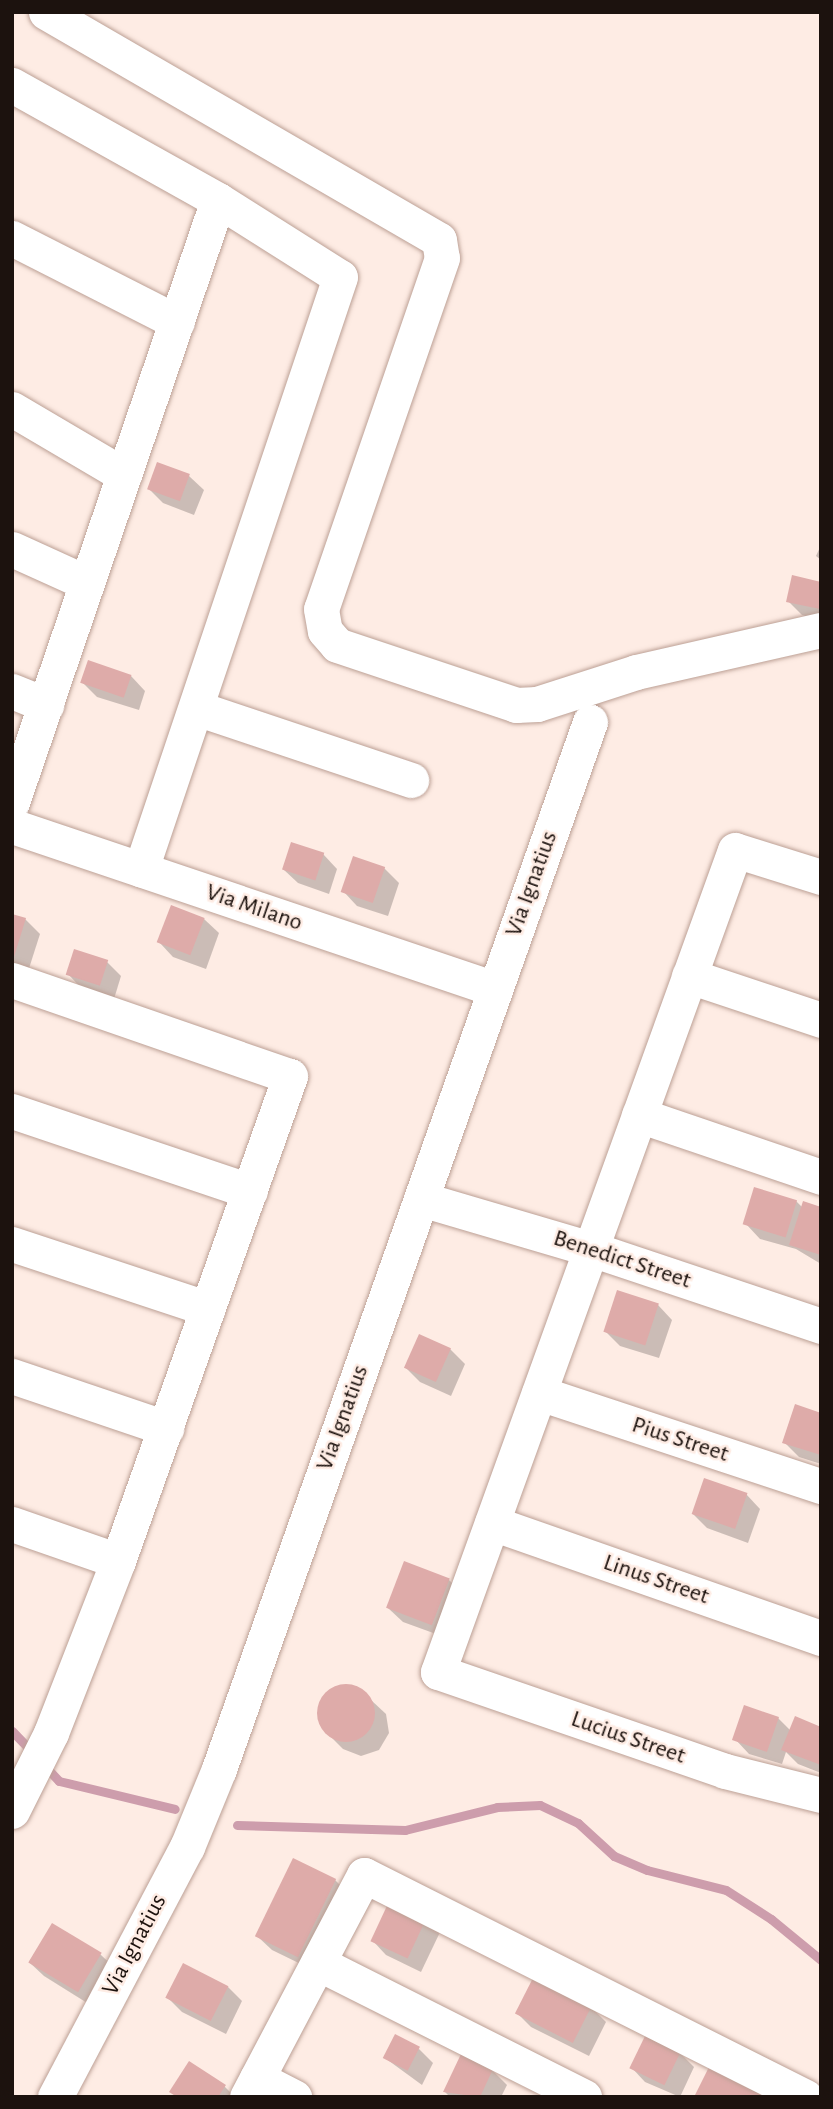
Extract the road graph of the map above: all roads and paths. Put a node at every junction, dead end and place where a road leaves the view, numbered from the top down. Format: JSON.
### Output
{"nodes":[{"id":1,"x":46,"y":12,"type":"edge"},
{"id":2,"x":12,"y":85,"type":"edge"},
{"id":3,"x":218,"y":200,"type":"junction"},
{"id":4,"x":12,"y":238,"type":"edge"},
{"id":5,"x":177,"y":322,"type":"junction"},
{"id":6,"x":12,"y":409,"type":"edge"},
{"id":7,"x":124,"y":475,"type":"junction"},
{"id":8,"x":12,"y":549,"type":"edge"},
{"id":9,"x":87,"y":583,"type":"junction"},
{"id":10,"x":821,"y":630,"type":"edge"},
{"id":11,"x":12,"y":691,"type":"edge"},
{"id":12,"x":46,"y":705,"type":"junction"},
{"id":13,"x":196,"y":708,"type":"junction"},
{"id":14,"x":590,"y":722,"type":"dead end"},
{"id":15,"x":411,"y":780,"type":"dead end"},
{"id":16,"x":12,"y":802,"type":"edge"},
{"id":17,"x":12,"y":826,"type":"edge"},
{"id":18,"x":141,"y":869,"type":"junction"},
{"id":19,"x":821,"y":877,"type":"edge"},
{"id":20,"x":690,"y":976,"type":"junction"},
{"id":21,"x":12,"y":980,"type":"edge"},
{"id":22,"x":495,"y":989,"type":"junction"},
{"id":23,"x":821,"y":1020,"type":"edge"},
{"id":24,"x":12,"y":1111,"type":"edge"},
{"id":25,"x":639,"y":1115,"type":"junction"},
{"id":26,"x":821,"y":1177,"type":"edge"},
{"id":27,"x":250,"y":1191,"type":"junction"},
{"id":28,"x":421,"y":1199,"type":"junction"},
{"id":29,"x":12,"y":1244,"type":"edge"},
{"id":30,"x":591,"y":1249,"type":"junction"},
{"id":31,"x":208,"y":1309,"type":"junction"},
{"id":32,"x":821,"y":1326,"type":"edge"},
{"id":33,"x":12,"y":1376,"type":"edge"},
{"id":34,"x":539,"y":1393,"type":"junction"},
{"id":35,"x":166,"y":1428,"type":"junction"},
{"id":36,"x":821,"y":1486,"type":"edge"},
{"id":37,"x":492,"y":1523,"type":"junction"},
{"id":38,"x":12,"y":1524,"type":"edge"},
{"id":39,"x":118,"y":1561,"type":"junction"},
{"id":40,"x":821,"y":1638,"type":"edge"},
{"id":41,"x":20,"y":1795,"type":"edge"},
{"id":42,"x":821,"y":1795,"type":"edge"},
{"id":43,"x":318,"y":1963,"type":"junction"},
{"id":44,"x":252,"y":2088,"type":"edge"},
{"id":45,"x":55,"y":2097,"type":"edge"},
{"id":46,"x":294,"y":2097,"type":"edge"},
{"id":47,"x":584,"y":2097,"type":"edge"},
{"id":48,"x":805,"y":2097,"type":"edge"}],
"edges":[{"from":1,"to":10,"type":"street"},
{"from":2,"to":3,"type":"street"},
{"from":3,"to":5,"type":"street"},
{"from":3,"to":13,"type":"street"},
{"from":4,"to":5,"type":"street"},
{"from":5,"to":7,"type":"street"},
{"from":6,"to":7,"type":"street"},
{"from":7,"to":9,"type":"street"},
{"from":8,"to":9,"type":"street"},
{"from":9,"to":12,"type":"street"},
{"from":11,"to":12,"type":"street"},
{"from":12,"to":16,"type":"street"},
{"from":13,"to":15,"type":"street"},
{"from":13,"to":18,"type":"street"},
{"from":14,"to":22,"type":"street","name":"Via Ignatius"},
{"from":17,"to":18,"type":"street","name":"Via Milano"},
{"from":18,"to":22,"type":"street","name":"Via Milano"},
{"from":19,"to":20,"type":"street"},
{"from":20,"to":23,"type":"street"},
{"from":20,"to":25,"type":"street"},
{"from":21,"to":27,"type":"street"},
{"from":22,"to":28,"type":"street","name":"Via Ignatius"},
{"from":24,"to":27,"type":"street"},
{"from":25,"to":26,"type":"street"},
{"from":25,"to":30,"type":"street"},
{"from":27,"to":31,"type":"street"},
{"from":28,"to":30,"type":"street","name":"Benedict Street"},
{"from":28,"to":45,"type":"street","name":"Via Ignatius"},
{"from":29,"to":31,"type":"street"},
{"from":30,"to":32,"type":"street","name":"Benedict Street"},
{"from":30,"to":34,"type":"street"},
{"from":31,"to":35,"type":"street"},
{"from":33,"to":35,"type":"street"},
{"from":34,"to":36,"type":"street","name":"Pius Street"},
{"from":34,"to":37,"type":"street"},
{"from":35,"to":39,"type":"street"},
{"from":37,"to":40,"type":"street","name":"Linus Street"},
{"from":37,"to":42,"type":"street","name":"Lucius Street"},
{"from":38,"to":39,"type":"street"},
{"from":39,"to":41,"type":"street"},
{"from":43,"to":44,"type":"street"},
{"from":43,"to":47,"type":"street"},
{"from":43,"to":48,"type":"street"},
{"from":44,"to":46,"type":"street"}]}
